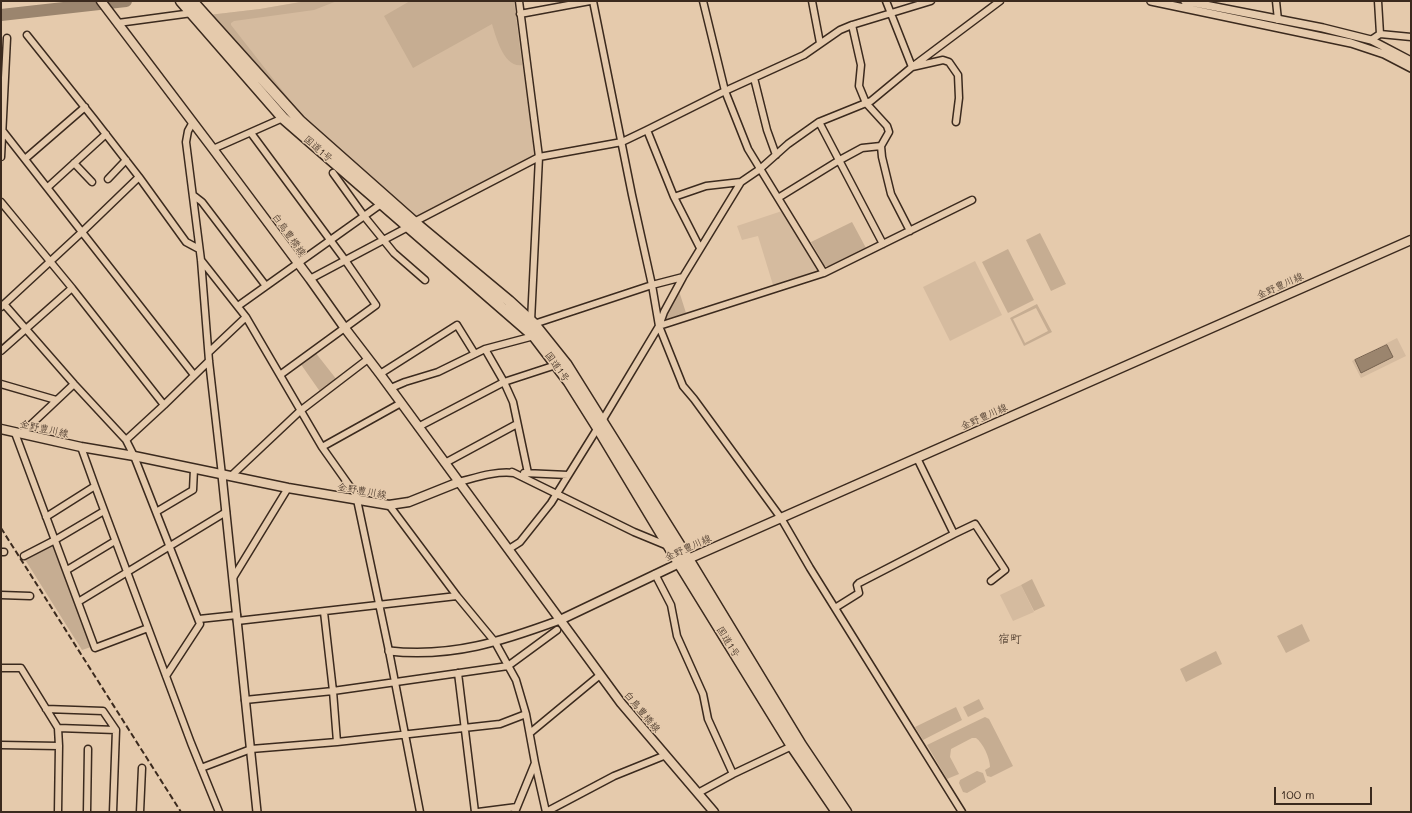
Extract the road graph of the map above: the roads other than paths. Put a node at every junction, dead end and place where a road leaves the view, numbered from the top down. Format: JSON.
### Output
{"nodes":[{"id":1,"x":101,"y":1,"type":"edge"},
{"id":2,"x":181,"y":1,"type":"edge"},
{"id":3,"x":192,"y":1,"type":"edge"},
{"id":4,"x":519,"y":1,"type":"edge"},
{"id":5,"x":592,"y":1,"type":"edge"},
{"id":6,"x":703,"y":1,"type":"edge"},
{"id":7,"x":812,"y":1,"type":"edge"},
{"id":8,"x":886,"y":1,"type":"edge"},
{"id":9,"x":931,"y":1,"type":"edge"},
{"id":10,"x":1000,"y":1,"type":"edge"},
{"id":11,"x":1151,"y":1,"type":"edge"},
{"id":12,"x":1185,"y":1,"type":"edge"},
{"id":13,"x":1276,"y":1,"type":"edge"},
{"id":14,"x":1378,"y":1,"type":"edge"},
{"id":15,"x":196,"y":11,"type":"junction"},
{"id":16,"x":890,"y":13,"type":"junction"},
{"id":17,"x":520,"y":14,"type":"junction"},
{"id":18,"x":1278,"y":20,"type":"junction"},
{"id":19,"x":118,"y":23,"type":"junction"},
{"id":20,"x":852,"y":25,"type":"junction"},
{"id":21,"x":1380,"y":34,"type":"junction"},
{"id":22,"x":27,"y":35,"type":"dead end"},
{"id":23,"x":1411,"y":37,"type":"edge"},
{"id":24,"x":7,"y":38,"type":"dead end"},
{"id":25,"x":1371,"y":40,"type":"junction"},
{"id":26,"x":820,"y":43,"type":"junction"},
{"id":27,"x":1411,"y":61,"type":"edge"},
{"id":28,"x":912,"y":67,"type":"junction"},
{"id":29,"x":1411,"y":68,"type":"edge"},
{"id":30,"x":754,"y":78,"type":"junction"},
{"id":31,"x":725,"y":91,"type":"junction"},
{"id":32,"x":866,"y":103,"type":"junction"},
{"id":33,"x":85,"y":107,"type":"junction"},
{"id":34,"x":2,"y":113,"type":"edge"},
{"id":35,"x":283,"y":118,"type":"junction"},
{"id":36,"x":193,"y":122,"type":"junction"},
{"id":37,"x":819,"y":122,"type":"junction"},
{"id":38,"x":956,"y":122,"type":"dead end"},
{"id":39,"x":2,"y":130,"type":"junction"},
{"id":40,"x":647,"y":130,"type":"junction"},
{"id":41,"x":251,"y":132,"type":"junction"},
{"id":42,"x":106,"y":134,"type":"junction"},
{"id":43,"x":622,"y":142,"type":"junction"},
{"id":44,"x":881,"y":146,"type":"junction"},
{"id":45,"x":213,"y":149,"type":"junction"},
{"id":46,"x":776,"y":155,"type":"junction"},
{"id":47,"x":1,"y":157,"type":"edge"},
{"id":48,"x":539,"y":157,"type":"junction"},
{"id":49,"x":25,"y":159,"type":"junction"},
{"id":50,"x":126,"y":160,"type":"junction"},
{"id":51,"x":838,"y":161,"type":"junction"},
{"id":52,"x":74,"y":163,"type":"junction"},
{"id":53,"x":760,"y":169,"type":"junction"},
{"id":54,"x":333,"y":173,"type":"dead end"},
{"id":55,"x":139,"y":177,"type":"junction"},
{"id":56,"x":108,"y":179,"type":"dead end"},
{"id":57,"x":92,"y":182,"type":"dead end"},
{"id":58,"x":741,"y":182,"type":"junction"},
{"id":59,"x":48,"y":187,"type":"junction"},
{"id":60,"x":193,"y":195,"type":"junction"},
{"id":61,"x":674,"y":197,"type":"junction"},
{"id":62,"x":778,"y":198,"type":"junction"},
{"id":63,"x":972,"y":200,"type":"dead end"},
{"id":64,"x":1,"y":202,"type":"edge"},
{"id":65,"x":381,"y":204,"type":"junction"},
{"id":66,"x":364,"y":216,"type":"junction"},
{"id":67,"x":411,"y":224,"type":"junction"},
{"id":68,"x":910,"y":231,"type":"junction"},
{"id":69,"x":82,"y":232,"type":"junction"},
{"id":70,"x":330,"y":240,"type":"junction"},
{"id":71,"x":382,"y":240,"type":"junction"},
{"id":72,"x":1411,"y":240,"type":"edge"},
{"id":73,"x":883,"y":244,"type":"junction"},
{"id":74,"x":700,"y":248,"type":"junction"},
{"id":75,"x":199,"y":249,"type":"junction"},
{"id":76,"x":201,"y":260,"type":"junction"},
{"id":77,"x":345,"y":260,"type":"junction"},
{"id":78,"x":50,"y":261,"type":"junction"},
{"id":79,"x":298,"y":264,"type":"junction"},
{"id":80,"x":824,"y":273,"type":"junction"},
{"id":81,"x":683,"y":277,"type":"junction"},
{"id":82,"x":310,"y":279,"type":"junction"},
{"id":83,"x":425,"y":280,"type":"dead end"},
{"id":84,"x":652,"y":285,"type":"junction"},
{"id":85,"x":266,"y":286,"type":"junction"},
{"id":86,"x":72,"y":288,"type":"junction"},
{"id":87,"x":3,"y":305,"type":"edge"},
{"id":88,"x":238,"y":306,"type":"junction"},
{"id":89,"x":246,"y":317,"type":"junction"},
{"id":90,"x":533,"y":323,"type":"junction"},
{"id":91,"x":659,"y":326,"type":"junction"},
{"id":92,"x":344,"y":327,"type":"junction"},
{"id":93,"x":27,"y":328,"type":"junction"},
{"id":94,"x":534,"y":336,"type":"junction"},
{"id":95,"x":485,"y":349,"type":"junction"},
{"id":96,"x":1,"y":351,"type":"edge"},
{"id":97,"x":209,"y":352,"type":"junction"},
{"id":98,"x":475,"y":354,"type":"junction"},
{"id":99,"x":368,"y":359,"type":"junction"},
{"id":100,"x":209,"y":361,"type":"junction"},
{"id":101,"x":556,"y":365,"type":"junction"},
{"id":102,"x":380,"y":374,"type":"junction"},
{"id":103,"x":194,"y":375,"type":"junction"},
{"id":104,"x":280,"y":375,"type":"junction"},
{"id":105,"x":504,"y":382,"type":"junction"},
{"id":106,"x":1,"y":384,"type":"edge"},
{"id":107,"x":74,"y":384,"type":"junction"},
{"id":108,"x":391,"y":388,"type":"junction"},
{"id":109,"x":56,"y":400,"type":"junction"},
{"id":110,"x":401,"y":403,"type":"junction"},
{"id":111,"x":164,"y":405,"type":"junction"},
{"id":112,"x":300,"y":412,"type":"junction"},
{"id":113,"x":517,"y":424,"type":"junction"},
{"id":114,"x":600,"y":424,"type":"junction"},
{"id":115,"x":418,"y":427,"type":"junction"},
{"id":116,"x":1,"y":429,"type":"edge"},
{"id":117,"x":18,"y":433,"type":"junction"},
{"id":118,"x":126,"y":440,"type":"junction"},
{"id":119,"x":81,"y":447,"type":"junction"},
{"id":120,"x":322,"y":447,"type":"junction"},
{"id":121,"x":134,"y":456,"type":"junction"},
{"id":122,"x":917,"y":458,"type":"junction"},
{"id":123,"x":445,"y":463,"type":"junction"},
{"id":124,"x":194,"y":469,"type":"junction"},
{"id":125,"x":512,"y":472,"type":"junction"},
{"id":126,"x":528,"y":473,"type":"junction"},
{"id":127,"x":222,"y":475,"type":"junction"},
{"id":128,"x":568,"y":475,"type":"junction"},
{"id":129,"x":231,"y":476,"type":"junction"},
{"id":130,"x":459,"y":482,"type":"junction"},
{"id":131,"x":94,"y":486,"type":"junction"},
{"id":132,"x":288,"y":488,"type":"junction"},
{"id":133,"x":557,"y":494,"type":"junction"},
{"id":134,"x":357,"y":500,"type":"junction"},
{"id":135,"x":389,"y":505,"type":"junction"},
{"id":136,"x":104,"y":511,"type":"junction"},
{"id":137,"x":156,"y":512,"type":"junction"},
{"id":138,"x":226,"y":512,"type":"junction"},
{"id":139,"x":46,"y":517,"type":"junction"},
{"id":140,"x":781,"y":518,"type":"junction"},
{"id":141,"x":954,"y":534,"type":"junction"},
{"id":142,"x":56,"y":540,"type":"junction"},
{"id":143,"x":115,"y":541,"type":"junction"},
{"id":144,"x":170,"y":547,"type":"junction"},
{"id":145,"x":669,"y":547,"type":"junction"},
{"id":146,"x":509,"y":549,"type":"junction"},
{"id":147,"x":24,"y":556,"type":"dead end"},
{"id":148,"x":684,"y":561,"type":"junction"},
{"id":149,"x":67,"y":570,"type":"junction"},
{"id":150,"x":127,"y":573,"type":"junction"},
{"id":151,"x":655,"y":574,"type":"junction"},
{"id":152,"x":233,"y":578,"type":"junction"},
{"id":153,"x":991,"y":581,"type":"dead end"},
{"id":154,"x":1,"y":596,"type":"edge"},
{"id":155,"x":30,"y":596,"type":"dead end"},
{"id":156,"x":457,"y":596,"type":"junction"},
{"id":157,"x":78,"y":602,"type":"junction"},
{"id":158,"x":380,"y":605,"type":"junction"},
{"id":159,"x":835,"y":608,"type":"junction"},
{"id":160,"x":324,"y":612,"type":"junction"},
{"id":161,"x":237,"y":618,"type":"junction"},
{"id":162,"x":199,"y":619,"type":"junction"},
{"id":163,"x":560,"y":620,"type":"junction"},
{"id":164,"x":148,"y":628,"type":"junction"},
{"id":165,"x":557,"y":630,"type":"dead end"},
{"id":166,"x":494,"y":642,"type":"junction"},
{"id":167,"x":389,"y":651,"type":"junction"},
{"id":168,"x":508,"y":666,"type":"junction"},
{"id":169,"x":1,"y":668,"type":"edge"},
{"id":170,"x":458,"y":673,"type":"junction"},
{"id":171,"x":600,"y":675,"type":"junction"},
{"id":172,"x":166,"y":676,"type":"junction"},
{"id":173,"x":395,"y":682,"type":"junction"},
{"id":174,"x":333,"y":691,"type":"junction"},
{"id":175,"x":245,"y":700,"type":"junction"},
{"id":176,"x":46,"y":709,"type":"junction"},
{"id":177,"x":526,"y":714,"type":"junction"},
{"id":178,"x":58,"y":728,"type":"junction"},
{"id":179,"x":465,"y":728,"type":"junction"},
{"id":180,"x":116,"y":730,"type":"junction"},
{"id":181,"x":530,"y":733,"type":"junction"},
{"id":182,"x":406,"y":734,"type":"junction"},
{"id":183,"x":337,"y":742,"type":"junction"},
{"id":184,"x":1,"y":745,"type":"edge"},
{"id":185,"x":59,"y":746,"type":"junction"},
{"id":186,"x":792,"y":746,"type":"junction"},
{"id":187,"x":88,"y":749,"type":"dead end"},
{"id":188,"x":251,"y":749,"type":"junction"},
{"id":189,"x":666,"y":755,"type":"junction"},
{"id":190,"x":535,"y":763,"type":"junction"},
{"id":191,"x":142,"y":768,"type":"dead end"},
{"id":192,"x":201,"y":768,"type":"junction"},
{"id":193,"x":733,"y":774,"type":"junction"},
{"id":194,"x":698,"y":793,"type":"junction"},
{"id":195,"x":516,"y":809,"type":"edge"},
{"id":196,"x":58,"y":812,"type":"edge"},
{"id":197,"x":87,"y":812,"type":"edge"},
{"id":198,"x":113,"y":812,"type":"edge"},
{"id":199,"x":140,"y":812,"type":"edge"},
{"id":200,"x":219,"y":812,"type":"edge"},
{"id":201,"x":257,"y":812,"type":"edge"},
{"id":202,"x":420,"y":812,"type":"edge"},
{"id":203,"x":474,"y":812,"type":"edge"},
{"id":204,"x":478,"y":812,"type":"edge"},
{"id":205,"x":546,"y":812,"type":"edge"},
{"id":206,"x":714,"y":812,"type":"edge"},
{"id":207,"x":837,"y":812,"type":"edge"},
{"id":208,"x":846,"y":812,"type":"edge"},
{"id":209,"x":962,"y":812,"type":"edge"}],
"edges":[{"from":1,"to":19,"type":"main road","name":"白鳥豊橋線"},
{"from":2,"to":15,"type":"highway","name":"国道1号"},
{"from":3,"to":15,"type":"highway","name":"国道1号"},
{"from":4,"to":17,"type":"street"},
{"from":5,"to":17,"type":"street"},
{"from":5,"to":43,"type":"street"},
{"from":6,"to":31,"type":"street"},
{"from":7,"to":26,"type":"street"},
{"from":8,"to":16,"type":"street"},
{"from":9,"to":16,"type":"street"},
{"from":10,"to":28,"type":"street"},
{"from":11,"to":29,"type":"street"},
{"from":12,"to":18,"type":"street"},
{"from":13,"to":18,"type":"street"},
{"from":14,"to":21,"type":"street"},
{"from":15,"to":19,"type":"street"},
{"from":15,"to":35,"type":"highway","name":"国道1号"},
{"from":15,"to":67,"type":"highway","name":"国道1号"},
{"from":16,"to":20,"type":"street"},
{"from":16,"to":28,"type":"street"},
{"from":17,"to":48,"type":"street"},
{"from":18,"to":25,"type":"street"},
{"from":19,"to":36,"type":"main road","name":"白鳥豊橋線"},
{"from":20,"to":26,"type":"street"},
{"from":20,"to":32,"type":"street"},
{"from":21,"to":23,"type":"street"},
{"from":21,"to":25,"type":"street"},
{"from":22,"to":33,"type":"street"},
{"from":24,"to":34,"type":"street"},
{"from":25,"to":27,"type":"street"},
{"from":26,"to":30,"type":"street"},
{"from":28,"to":32,"type":"street"},
{"from":28,"to":38,"type":"street"},
{"from":30,"to":31,"type":"street"},
{"from":30,"to":46,"type":"street"},
{"from":31,"to":40,"type":"street"},
{"from":31,"to":53,"type":"street"},
{"from":32,"to":37,"type":"street"},
{"from":32,"to":44,"type":"street"},
{"from":33,"to":42,"type":"street"},
{"from":33,"to":49,"type":"street"},
{"from":34,"to":39,"type":"street"},
{"from":35,"to":41,"type":"street"},
{"from":35,"to":65,"type":"highway","name":"国道1号"},
{"from":36,"to":45,"type":"main road","name":"白鳥豊橋線"},
{"from":36,"to":60,"type":"street"},
{"from":37,"to":46,"type":"street"},
{"from":37,"to":51,"type":"street"},
{"from":39,"to":47,"type":"street"},
{"from":39,"to":49,"type":"street"},
{"from":40,"to":43,"type":"street"},
{"from":40,"to":61,"type":"street"},
{"from":41,"to":45,"type":"street"},
{"from":41,"to":70,"type":"street"},
{"from":42,"to":50,"type":"street"},
{"from":42,"to":52,"type":"street"},
{"from":43,"to":48,"type":"street"},
{"from":43,"to":84,"type":"street"},
{"from":44,"to":51,"type":"street"},
{"from":44,"to":68,"type":"street"},
{"from":45,"to":79,"type":"main road","name":"白鳥豊橋線"},
{"from":46,"to":53,"type":"street"},
{"from":48,"to":67,"type":"street"},
{"from":48,"to":90,"type":"street"},
{"from":49,"to":59,"type":"street"},
{"from":50,"to":55,"type":"street"},
{"from":50,"to":56,"type":"street"},
{"from":51,"to":62,"type":"street"},
{"from":51,"to":73,"type":"street"},
{"from":52,"to":57,"type":"street"},
{"from":52,"to":59,"type":"street"},
{"from":53,"to":58,"type":"street"},
{"from":53,"to":62,"type":"street"},
{"from":54,"to":66,"type":"street"},
{"from":55,"to":69,"type":"street"},
{"from":55,"to":75,"type":"street"},
{"from":58,"to":61,"type":"street"},
{"from":58,"to":74,"type":"street"},
{"from":59,"to":69,"type":"street"},
{"from":60,"to":75,"type":"street"},
{"from":60,"to":85,"type":"street"},
{"from":61,"to":74,"type":"street"},
{"from":62,"to":80,"type":"street"},
{"from":63,"to":68,"type":"street"},
{"from":64,"to":78,"type":"street"},
{"from":65,"to":66,"type":"street"},
{"from":65,"to":67,"type":"highway","name":"国道1号"},
{"from":66,"to":70,"type":"street"},
{"from":66,"to":71,"type":"street"},
{"from":67,"to":71,"type":"street"},
{"from":67,"to":90,"type":"highway","name":"国道1号"},
{"from":67,"to":94,"type":"highway","name":"国道1号"},
{"from":68,"to":73,"type":"street"},
{"from":69,"to":78,"type":"street"},
{"from":69,"to":103,"type":"street"},
{"from":70,"to":77,"type":"street"},
{"from":70,"to":79,"type":"street"},
{"from":71,"to":77,"type":"street"},
{"from":71,"to":83,"type":"street"},
{"from":72,"to":122,"type":"main road","name":"金野豊川線"},
{"from":73,"to":80,"type":"street"},
{"from":74,"to":81,"type":"street"},
{"from":75,"to":76,"type":"street"},
{"from":76,"to":88,"type":"street"},
{"from":76,"to":97,"type":"street"},
{"from":77,"to":82,"type":"street"},
{"from":77,"to":92,"type":"street"},
{"from":78,"to":86,"type":"street"},
{"from":78,"to":87,"type":"street"},
{"from":79,"to":82,"type":"main road","name":"白鳥豊橋線"},
{"from":79,"to":85,"type":"street"},
{"from":80,"to":91,"type":"street"},
{"from":81,"to":84,"type":"street"},
{"from":81,"to":91,"type":"street"},
{"from":82,"to":92,"type":"main road","name":"白鳥豊橋線"},
{"from":84,"to":90,"type":"street"},
{"from":84,"to":91,"type":"street"},
{"from":85,"to":88,"type":"street"},
{"from":86,"to":93,"type":"street"},
{"from":86,"to":111,"type":"street"},
{"from":87,"to":93,"type":"street"},
{"from":88,"to":89,"type":"street"},
{"from":89,"to":97,"type":"street"},
{"from":89,"to":104,"type":"street"},
{"from":90,"to":114,"type":"highway","name":"国道1号"},
{"from":91,"to":114,"type":"street"},
{"from":91,"to":140,"type":"street"},
{"from":92,"to":99,"type":"main road","name":"白鳥豊橋線"},
{"from":92,"to":104,"type":"street"},
{"from":93,"to":96,"type":"street"},
{"from":93,"to":107,"type":"street"},
{"from":94,"to":95,"type":"street"},
{"from":94,"to":101,"type":"highway","name":"国道1号"},
{"from":95,"to":98,"type":"street"},
{"from":95,"to":105,"type":"street"},
{"from":97,"to":100,"type":"street"},
{"from":98,"to":102,"type":"street"},
{"from":98,"to":108,"type":"street"},
{"from":99,"to":102,"type":"main road","name":"白鳥豊橋線"},
{"from":99,"to":112,"type":"street"},
{"from":100,"to":103,"type":"street"},
{"from":100,"to":127,"type":"street"},
{"from":101,"to":105,"type":"street"},
{"from":101,"to":114,"type":"highway","name":"国道1号"},
{"from":102,"to":108,"type":"main road","name":"白鳥豊橋線"},
{"from":103,"to":111,"type":"street"},
{"from":104,"to":112,"type":"street"},
{"from":105,"to":113,"type":"street"},
{"from":105,"to":115,"type":"street"},
{"from":106,"to":109,"type":"street"},
{"from":107,"to":109,"type":"street"},
{"from":107,"to":118,"type":"street"},
{"from":108,"to":110,"type":"main road","name":"白鳥豊橋線"},
{"from":109,"to":117,"type":"street"},
{"from":110,"to":115,"type":"main road","name":"白鳥豊橋線"},
{"from":110,"to":120,"type":"street"},
{"from":111,"to":118,"type":"street"},
{"from":112,"to":120,"type":"street"},
{"from":112,"to":129,"type":"street"},
{"from":113,"to":123,"type":"street"},
{"from":113,"to":126,"type":"street"},
{"from":114,"to":128,"type":"street"},
{"from":114,"to":145,"type":"highway","name":"国道1号"},
{"from":114,"to":148,"type":"highway","name":"国道1号"},
{"from":115,"to":123,"type":"main road","name":"白鳥豊橋線"},
{"from":116,"to":117,"type":"main road","name":"金野豊川線"},
{"from":117,"to":119,"type":"main road","name":"金野豊川線"},
{"from":117,"to":139,"type":"street"},
{"from":118,"to":121,"type":"street"},
{"from":119,"to":121,"type":"main road","name":"金野豊川線"},
{"from":119,"to":131,"type":"street"},
{"from":120,"to":134,"type":"street"},
{"from":121,"to":124,"type":"main road","name":"金野豊川線"},
{"from":121,"to":137,"type":"street"},
{"from":122,"to":140,"type":"main road","name":"金野豊川線"},
{"from":122,"to":141,"type":"street"},
{"from":123,"to":130,"type":"main road","name":"白鳥豊橋線"},
{"from":124,"to":127,"type":"main road","name":"金野豊川線"},
{"from":124,"to":137,"type":"street"},
{"from":125,"to":126,"type":"street"},
{"from":125,"to":130,"type":"street"},
{"from":125,"to":133,"type":"street"},
{"from":126,"to":128,"type":"street"},
{"from":127,"to":129,"type":"main road","name":"金野豊川線"},
{"from":127,"to":138,"type":"street"},
{"from":128,"to":133,"type":"street"},
{"from":129,"to":132,"type":"main road","name":"金野豊川線"},
{"from":130,"to":135,"type":"main road","name":"金野豊川線"},
{"from":130,"to":146,"type":"main road"},
{"from":131,"to":136,"type":"street"},
{"from":131,"to":139,"type":"street"},
{"from":132,"to":134,"type":"main road","name":"金野豊川線"},
{"from":132,"to":152,"type":"street"},
{"from":133,"to":145,"type":"street"},
{"from":133,"to":146,"type":"street"},
{"from":134,"to":135,"type":"main road","name":"金野豊川線"},
{"from":134,"to":158,"type":"street"},
{"from":135,"to":156,"type":"street"},
{"from":136,"to":142,"type":"street"},
{"from":136,"to":143,"type":"street"},
{"from":137,"to":144,"type":"street"},
{"from":138,"to":144,"type":"street"},
{"from":138,"to":152,"type":"street"},
{"from":139,"to":142,"type":"street"},
{"from":140,"to":148,"type":"main road","name":"金野豊川線"},
{"from":140,"to":159,"type":"street"},
{"from":141,"to":153,"type":"street"},
{"from":141,"to":159,"type":"street"},
{"from":142,"to":147,"type":"street"},
{"from":142,"to":149,"type":"street"},
{"from":143,"to":149,"type":"street"},
{"from":143,"to":150,"type":"street"},
{"from":144,"to":150,"type":"street"},
{"from":144,"to":162,"type":"street"},
{"from":145,"to":148,"type":"highway","name":"国道1号"},
{"from":146,"to":163,"type":"main road"},
{"from":148,"to":151,"type":"main road","name":"金野豊川線"},
{"from":148,"to":186,"type":"highway","name":"国道1号"},
{"from":148,"to":208,"type":"highway","name":"国道1号"},
{"from":149,"to":157,"type":"street"},
{"from":150,"to":157,"type":"street"},
{"from":150,"to":164,"type":"street"},
{"from":151,"to":163,"type":"main road","name":"金野豊川線"},
{"from":151,"to":193,"type":"street"},
{"from":152,"to":161,"type":"street"},
{"from":154,"to":155,"type":"street"},
{"from":156,"to":158,"type":"street"},
{"from":156,"to":166,"type":"street"},
{"from":157,"to":164,"type":"street"},
{"from":158,"to":160,"type":"street"},
{"from":158,"to":167,"type":"street"},
{"from":159,"to":209,"type":"street"},
{"from":160,"to":161,"type":"street"},
{"from":160,"to":174,"type":"street"},
{"from":161,"to":162,"type":"street"},
{"from":161,"to":175,"type":"street"},
{"from":162,"to":172,"type":"street"},
{"from":163,"to":166,"type":"street"},
{"from":163,"to":171,"type":"main road","name":"白鳥豊橋線"},
{"from":164,"to":172,"type":"street"},
{"from":165,"to":168,"type":"street"},
{"from":166,"to":167,"type":"street"},
{"from":166,"to":168,"type":"street"},
{"from":167,"to":173,"type":"street"},
{"from":168,"to":170,"type":"street"},
{"from":168,"to":177,"type":"street"},
{"from":169,"to":176,"type":"street"},
{"from":170,"to":173,"type":"street"},
{"from":170,"to":179,"type":"street"},
{"from":171,"to":181,"type":"street"},
{"from":171,"to":189,"type":"main road","name":"白鳥豊橋線"},
{"from":172,"to":192,"type":"street"},
{"from":173,"to":174,"type":"street"},
{"from":173,"to":182,"type":"street"},
{"from":174,"to":175,"type":"street"},
{"from":174,"to":183,"type":"street"},
{"from":175,"to":188,"type":"street"},
{"from":176,"to":178,"type":"street"},
{"from":176,"to":180,"type":"street"},
{"from":177,"to":179,"type":"street"},
{"from":177,"to":181,"type":"street"},
{"from":178,"to":180,"type":"street"},
{"from":178,"to":185,"type":"street"},
{"from":179,"to":182,"type":"street"},
{"from":179,"to":203,"type":"street"},
{"from":180,"to":198,"type":"street"},
{"from":181,"to":190,"type":"street"},
{"from":182,"to":183,"type":"street"},
{"from":182,"to":202,"type":"street"},
{"from":183,"to":188,"type":"street"},
{"from":184,"to":185,"type":"street"},
{"from":185,"to":196,"type":"street"},
{"from":186,"to":193,"type":"street"},
{"from":186,"to":207,"type":"highway","name":"国道1号"},
{"from":187,"to":197,"type":"street"},
{"from":188,"to":192,"type":"street"},
{"from":188,"to":201,"type":"street"},
{"from":189,"to":194,"type":"main road","name":"白鳥豊橋線"},
{"from":189,"to":205,"type":"street"},
{"from":190,"to":195,"type":"street"},
{"from":190,"to":205,"type":"street"},
{"from":191,"to":199,"type":"street"},
{"from":192,"to":200,"type":"street"},
{"from":193,"to":194,"type":"street"},
{"from":194,"to":206,"type":"main road","name":"白鳥豊橋線"},
{"from":195,"to":204,"type":"street"}]}
